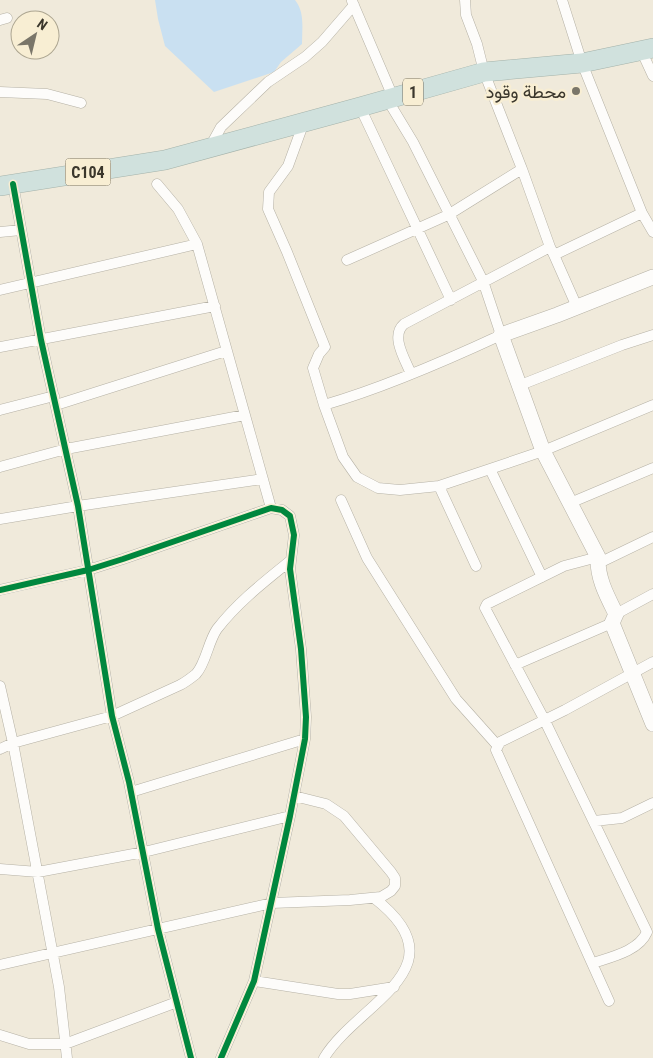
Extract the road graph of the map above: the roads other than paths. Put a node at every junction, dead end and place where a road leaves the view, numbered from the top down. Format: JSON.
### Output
{"nodes":[{"id":1,"x":562,"y":0,"type":"edge"},
{"id":2,"x":464,"y":1,"type":"edge"},
{"id":3,"x":353,"y":3,"type":"edge"},
{"id":4,"x":647,"y":49,"type":"edge"},
{"id":5,"x":582,"y":63,"type":"junction"},
{"id":6,"x":484,"y":72,"type":"junction"},
{"id":7,"x":653,"y":76,"type":"edge"},
{"id":8,"x":0,"y":92,"type":"edge"},
{"id":9,"x":390,"y":98,"type":"junction"},
{"id":10,"x":81,"y":103,"type":"dead end"},
{"id":11,"x":360,"y":107,"type":"junction"},
{"id":12,"x":304,"y":122,"type":"junction"},
{"id":13,"x":210,"y":148,"type":"junction"},
{"id":14,"x":176,"y":157,"type":"joint"},
{"id":15,"x":522,"y":170,"type":"junction"},
{"id":16,"x":157,"y":184,"type":"dead end"},
{"id":17,"x":7,"y":185,"type":"edge"},
{"id":18,"x":642,"y":213,"type":"junction"},
{"id":19,"x":448,"y":215,"type":"junction"},
{"id":20,"x":416,"y":228,"type":"junction"},
{"id":21,"x":21,"y":230,"type":"junction"},
{"id":22,"x":0,"y":232,"type":"edge"},
{"id":23,"x":653,"y":232,"type":"edge"},
{"id":24,"x":197,"y":244,"type":"junction"},
{"id":25,"x":552,"y":251,"type":"junction"},
{"id":26,"x":347,"y":260,"type":"dead end"},
{"id":27,"x":653,"y":277,"type":"edge"},
{"id":28,"x":483,"y":281,"type":"junction"},
{"id":29,"x":30,"y":283,"type":"junction"},
{"id":30,"x":0,"y":290,"type":"edge"},
{"id":31,"x":450,"y":300,"type":"junction"},
{"id":32,"x":215,"y":306,"type":"junction"},
{"id":33,"x":577,"y":308,"type":"junction"},
{"id":34,"x":501,"y":335,"type":"junction"},
{"id":35,"x":653,"y":335,"type":"edge"},
{"id":36,"x":41,"y":340,"type":"junction"},
{"id":37,"x":0,"y":347,"type":"edge"},
{"id":38,"x":226,"y":351,"type":"junction"},
{"id":39,"x":411,"y":374,"type":"junction"},
{"id":40,"x":518,"y":386,"type":"junction"},
{"id":41,"x":55,"y":401,"type":"junction"},
{"id":42,"x":324,"y":405,"type":"junction"},
{"id":43,"x":653,"y":405,"type":"edge"},
{"id":44,"x":0,"y":410,"type":"edge"},
{"id":45,"x":245,"y":415,"type":"junction"},
{"id":46,"x":66,"y":449,"type":"junction"},
{"id":47,"x":543,"y":451,"type":"junction"},
{"id":48,"x":0,"y":467,"type":"edge"},
{"id":49,"x":653,"y":468,"type":"edge"},
{"id":50,"x":490,"y":469,"type":"junction"},
{"id":51,"x":263,"y":479,"type":"junction"},
{"id":52,"x":439,"y":486,"type":"junction"},
{"id":53,"x":341,"y":500,"type":"dead end"},
{"id":54,"x":570,"y":503,"type":"junction"},
{"id":55,"x":78,"y":506,"type":"junction"},
{"id":56,"x":271,"y":508,"type":"junction"},
{"id":57,"x":0,"y":519,"type":"edge"},
{"id":58,"x":653,"y":537,"type":"edge"},
{"id":59,"x":597,"y":560,"type":"junction"},
{"id":60,"x":290,"y":561,"type":"junction"},
{"id":61,"x":476,"y":566,"type":"dead end"},
{"id":62,"x":88,"y":570,"type":"junction"},
{"id":63,"x":542,"y":577,"type":"junction"},
{"id":64,"x":0,"y":590,"type":"edge"},
{"id":65,"x":653,"y":594,"type":"edge"},
{"id":66,"x":614,"y":619,"type":"junction"},
{"id":67,"x":653,"y":662,"type":"edge"},
{"id":68,"x":515,"y":665,"type":"junction"},
{"id":69,"x":631,"y":673,"type":"junction"},
{"id":70,"x":0,"y":686,"type":"edge"},
{"id":71,"x":651,"y":715,"type":"edge"},
{"id":72,"x":112,"y":716,"type":"junction"},
{"id":73,"x":544,"y":719,"type":"junction"},
{"id":74,"x":305,"y":739,"type":"junction"},
{"id":75,"x":13,"y":743,"type":"junction"},
{"id":76,"x":497,"y":745,"type":"junction"},
{"id":77,"x":0,"y":749,"type":"edge"},
{"id":78,"x":131,"y":792,"type":"junction"},
{"id":79,"x":294,"y":796,"type":"junction"},
{"id":80,"x":653,"y":803,"type":"edge"},
{"id":81,"x":290,"y":816,"type":"junction"},
{"id":82,"x":594,"y":821,"type":"junction"},
{"id":83,"x":144,"y":852,"type":"junction"},
{"id":84,"x":0,"y":869,"type":"edge"},
{"id":85,"x":38,"y":872,"type":"junction"},
{"id":86,"x":374,"y":898,"type":"junction"},
{"id":87,"x":272,"y":903,"type":"junction"},
{"id":88,"x":158,"y":928,"type":"junction"},
{"id":89,"x":53,"y":954,"type":"junction"},
{"id":90,"x":592,"y":963,"type":"junction"},
{"id":91,"x":0,"y":965,"type":"edge"},
{"id":92,"x":254,"y":981,"type":"junction"},
{"id":93,"x":395,"y":986,"type":"junction"},
{"id":94,"x":610,"y":1001,"type":"dead end"},
{"id":95,"x":177,"y":1002,"type":"junction"},
{"id":96,"x":0,"y":1035,"type":"edge"},
{"id":97,"x":65,"y":1044,"type":"junction"},
{"id":98,"x":67,"y":1058,"type":"edge"},
{"id":99,"x":191,"y":1058,"type":"edge"},
{"id":100,"x":221,"y":1058,"type":"edge"},
{"id":101,"x":324,"y":1058,"type":"edge"}],
"edges":[{"from":1,"to":5,"type":"street"},
{"from":2,"to":6,"type":"street"},
{"from":3,"to":9,"type":"street"},
{"from":3,"to":13,"type":"street"},
{"from":4,"to":5,"type":"highway","number":"1"},
{"from":4,"to":7,"type":"street"},
{"from":5,"to":6,"type":"highway","number":"1"},
{"from":5,"to":18,"type":"street"},
{"from":6,"to":9,"type":"highway","number":"1"},
{"from":6,"to":15,"type":"street"},
{"from":8,"to":10,"type":"street"},
{"from":9,"to":11,"type":"highway","number":"1"},
{"from":9,"to":19,"type":"street"},
{"from":11,"to":12,"type":"highway","number":"1"},
{"from":11,"to":20,"type":"street"},
{"from":12,"to":13,"type":"highway","number":"1"},
{"from":12,"to":42,"type":"street"},
{"from":13,"to":14,"type":"highway","number":"1"},
{"from":14,"to":17,"type":"highway","number":"C104"},
{"from":15,"to":19,"type":"street"},
{"from":15,"to":25,"type":"street"},
{"from":16,"to":24,"type":"street"},
{"from":17,"to":21,"type":"street"},
{"from":18,"to":23,"type":"street"},
{"from":18,"to":25,"type":"street"},
{"from":19,"to":20,"type":"street"},
{"from":19,"to":28,"type":"street"},
{"from":20,"to":26,"type":"street"},
{"from":20,"to":31,"type":"street"},
{"from":21,"to":22,"type":"street"},
{"from":21,"to":29,"type":"street"},
{"from":24,"to":29,"type":"street"},
{"from":24,"to":32,"type":"street"},
{"from":25,"to":28,"type":"street"},
{"from":25,"to":33,"type":"street"},
{"from":27,"to":33,"type":"street"},
{"from":28,"to":31,"type":"street"},
{"from":28,"to":34,"type":"street"},
{"from":29,"to":30,"type":"street"},
{"from":29,"to":36,"type":"street"},
{"from":31,"to":39,"type":"street"},
{"from":32,"to":36,"type":"street"},
{"from":32,"to":38,"type":"street"},
{"from":33,"to":34,"type":"street"},
{"from":34,"to":39,"type":"street"},
{"from":34,"to":40,"type":"street"},
{"from":35,"to":40,"type":"street"},
{"from":36,"to":37,"type":"street"},
{"from":36,"to":41,"type":"street"},
{"from":38,"to":41,"type":"street"},
{"from":38,"to":45,"type":"street"},
{"from":39,"to":42,"type":"street"},
{"from":40,"to":47,"type":"street"},
{"from":41,"to":44,"type":"street"},
{"from":41,"to":46,"type":"street"},
{"from":42,"to":52,"type":"street"},
{"from":43,"to":47,"type":"street"},
{"from":45,"to":46,"type":"street"},
{"from":45,"to":51,"type":"street"},
{"from":46,"to":48,"type":"street"},
{"from":46,"to":55,"type":"street"},
{"from":47,"to":50,"type":"street"},
{"from":47,"to":54,"type":"street"},
{"from":49,"to":54,"type":"street"},
{"from":50,"to":52,"type":"street"},
{"from":50,"to":63,"type":"street"},
{"from":51,"to":55,"type":"street"},
{"from":51,"to":56,"type":"street"},
{"from":52,"to":61,"type":"street"},
{"from":53,"to":76,"type":"street"},
{"from":54,"to":59,"type":"street"},
{"from":55,"to":57,"type":"street"},
{"from":55,"to":62,"type":"street"},
{"from":56,"to":60,"type":"street"},
{"from":56,"to":62,"type":"street"},
{"from":58,"to":59,"type":"street"},
{"from":59,"to":63,"type":"street"},
{"from":59,"to":66,"type":"street"},
{"from":60,"to":72,"type":"street"},
{"from":60,"to":74,"type":"street"},
{"from":62,"to":64,"type":"street"},
{"from":62,"to":72,"type":"street"},
{"from":63,"to":68,"type":"street"},
{"from":65,"to":66,"type":"street"},
{"from":66,"to":68,"type":"street"},
{"from":66,"to":69,"type":"street"},
{"from":67,"to":69,"type":"street"},
{"from":68,"to":73,"type":"street"},
{"from":69,"to":71,"type":"street"},
{"from":69,"to":73,"type":"street"},
{"from":70,"to":75,"type":"street"},
{"from":72,"to":75,"type":"street"},
{"from":72,"to":78,"type":"street"},
{"from":73,"to":76,"type":"street"},
{"from":73,"to":82,"type":"street"},
{"from":74,"to":78,"type":"street"},
{"from":74,"to":79,"type":"street"},
{"from":75,"to":77,"type":"street"},
{"from":75,"to":85,"type":"street"},
{"from":76,"to":90,"type":"street"},
{"from":78,"to":83,"type":"street"},
{"from":79,"to":81,"type":"street"},
{"from":79,"to":86,"type":"street"},
{"from":80,"to":82,"type":"street"},
{"from":81,"to":83,"type":"street"},
{"from":81,"to":87,"type":"street"},
{"from":82,"to":90,"type":"street"},
{"from":83,"to":85,"type":"street"},
{"from":83,"to":88,"type":"street"},
{"from":84,"to":85,"type":"street"},
{"from":85,"to":89,"type":"street"},
{"from":86,"to":87,"type":"street"},
{"from":86,"to":93,"type":"street"},
{"from":87,"to":88,"type":"street"},
{"from":87,"to":92,"type":"street"},
{"from":88,"to":89,"type":"street"},
{"from":88,"to":95,"type":"street"},
{"from":89,"to":91,"type":"street"},
{"from":89,"to":97,"type":"street"},
{"from":90,"to":94,"type":"street"},
{"from":92,"to":93,"type":"street"},
{"from":92,"to":100,"type":"street"},
{"from":93,"to":101,"type":"street"},
{"from":95,"to":97,"type":"street"},
{"from":95,"to":99,"type":"street"},
{"from":96,"to":97,"type":"street"},
{"from":97,"to":98,"type":"street"}]}
